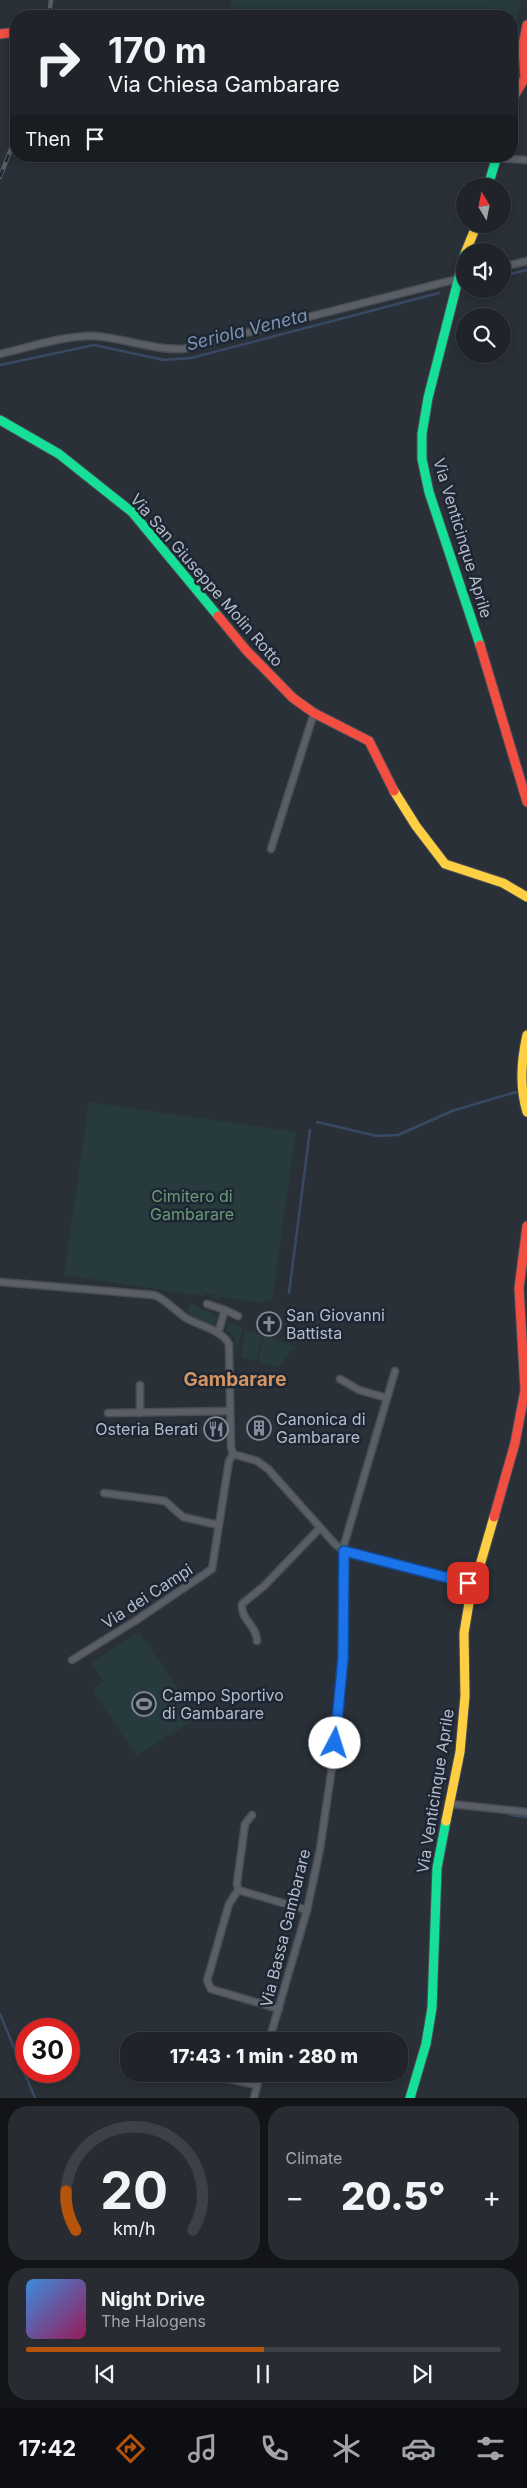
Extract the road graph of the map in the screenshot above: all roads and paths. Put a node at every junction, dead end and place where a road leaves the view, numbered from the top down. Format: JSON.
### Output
{"nodes":[{"id":1,"x":527,"y":25,"type":"edge"},
{"id":2,"x":523,"y":45,"type":"junction"},
{"id":3,"x":518,"y":52,"type":"edge"},
{"id":4,"x":518,"y":63,"type":"edge"},
{"id":5,"x":524,"y":68,"type":"junction"},
{"id":6,"x":518,"y":84,"type":"edge"},
{"id":7,"x":495,"y":162,"type":"edge"},
{"id":8,"x":490,"y":178,"type":"edge"},
{"id":9,"x":527,"y":261,"type":"edge"},
{"id":10,"x":511,"y":265,"type":"edge"},
{"id":11,"x":456,"y":279,"type":"edge"},
{"id":12,"x":456,"y":296,"type":"edge"},
{"id":13,"x":0,"y":354,"type":"edge"},
{"id":14,"x":0,"y":420,"type":"edge"},
{"id":15,"x":314,"y":713,"type":"junction"},
{"id":16,"x":527,"y":802,"type":"edge"},
{"id":17,"x":271,"y":849,"type":"dead end"},
{"id":18,"x":527,"y":898,"type":"edge"},
{"id":19,"x":527,"y":1035,"type":"edge"},
{"id":20,"x":527,"y":1112,"type":"edge"},
{"id":21,"x":527,"y":1226,"type":"edge"},
{"id":22,"x":0,"y":1282,"type":"edge"},
{"id":23,"x":207,"y":1304,"type":"dead end"},
{"id":24,"x":225,"y":1310,"type":"junction"},
{"id":25,"x":238,"y":1316,"type":"dead end"},
{"id":26,"x":218,"y":1333,"type":"junction"},
{"id":27,"x":395,"y":1371,"type":"dead end"},
{"id":28,"x":340,"y":1379,"type":"dead end"},
{"id":29,"x":140,"y":1385,"type":"dead end"},
{"id":30,"x":387,"y":1398,"type":"junction"},
{"id":31,"x":230,"y":1411,"type":"junction"},
{"id":32,"x":140,"y":1413,"type":"junction"},
{"id":33,"x":108,"y":1414,"type":"dead end"},
{"id":34,"x":233,"y":1454,"type":"junction"},
{"id":35,"x":104,"y":1493,"type":"dead end"},
{"id":36,"x":218,"y":1525,"type":"junction"},
{"id":37,"x":320,"y":1528,"type":"junction"},
{"id":38,"x":344,"y":1551,"type":"junction"},
{"id":39,"x":474,"y":1585,"type":"junction"},
{"id":40,"x":257,"y":1641,"type":"dead end"},
{"id":41,"x":72,"y":1660,"type":"dead end"},
{"id":42,"x":451,"y":1804,"type":"junction"},
{"id":43,"x":527,"y":1812,"type":"edge"},
{"id":44,"x":252,"y":1815,"type":"dead end"},
{"id":45,"x":238,"y":1890,"type":"junction"},
{"id":46,"x":307,"y":1910,"type":"junction"},
{"id":47,"x":279,"y":2009,"type":"junction"},
{"id":48,"x":272,"y":2032,"type":"edge"},
{"id":49,"x":243,"y":2082,"type":"edge"},
{"id":50,"x":258,"y":2082,"type":"edge"},
{"id":51,"x":257,"y":2085,"type":"junction"},
{"id":52,"x":254,"y":2098,"type":"edge"},
{"id":53,"x":410,"y":2098,"type":"edge"}],
"edges":[{"from":1,"to":2,"type":"street"},
{"from":2,"to":3,"type":"street"},
{"from":2,"to":5,"type":"street"},
{"from":4,"to":5,"type":"street"},
{"from":5,"to":6,"type":"street"},
{"from":7,"to":8,"type":"street"},
{"from":9,"to":10,"type":"street"},
{"from":11,"to":13,"type":"street"},
{"from":12,"to":16,"type":"street","name":"Via Venticinque Aprile"},
{"from":14,"to":15,"type":"street","name":"Via San Giuseppe Molin Rotto"},
{"from":15,"to":17,"type":"street"},
{"from":15,"to":18,"type":"street","name":"Via San Giuseppe Molin Rotto"},
{"from":19,"to":20,"type":"street"},
{"from":21,"to":39,"type":"street","name":"Via Venticinque Aprile"},
{"from":22,"to":26,"type":"street"},
{"from":23,"to":24,"type":"street"},
{"from":24,"to":25,"type":"street"},
{"from":24,"to":26,"type":"street"},
{"from":26,"to":31,"type":"street"},
{"from":27,"to":30,"type":"street","name":"Via Bassa Gambarare"},
{"from":28,"to":30,"type":"street"},
{"from":29,"to":32,"type":"street"},
{"from":30,"to":38,"type":"street","name":"Via Bassa Gambarare"},
{"from":31,"to":32,"type":"street"},
{"from":31,"to":34,"type":"street"},
{"from":32,"to":33,"type":"street"},
{"from":34,"to":36,"type":"street","name":"Via dei Campi"},
{"from":34,"to":37,"type":"street"},
{"from":35,"to":36,"type":"street"},
{"from":36,"to":41,"type":"street","name":"Via dei Campi"},
{"from":37,"to":38,"type":"street"},
{"from":37,"to":40,"type":"street"},
{"from":38,"to":39,"type":"street"},
{"from":38,"to":46,"type":"street","name":"Via Bassa Gambarare"},
{"from":39,"to":42,"type":"street","name":"Via Venticinque Aprile"},
{"from":42,"to":43,"type":"street"},
{"from":42,"to":53,"type":"street","name":"Via Venticinque Aprile"},
{"from":44,"to":45,"type":"street"},
{"from":45,"to":46,"type":"street"},
{"from":45,"to":47,"type":"street"},
{"from":46,"to":47,"type":"street","name":"Via Bassa Gambarare"},
{"from":47,"to":48,"type":"street","name":"Via Bassa Gambarare"},
{"from":49,"to":51,"type":"street"},
{"from":50,"to":51,"type":"street"},
{"from":51,"to":52,"type":"street"}]}
